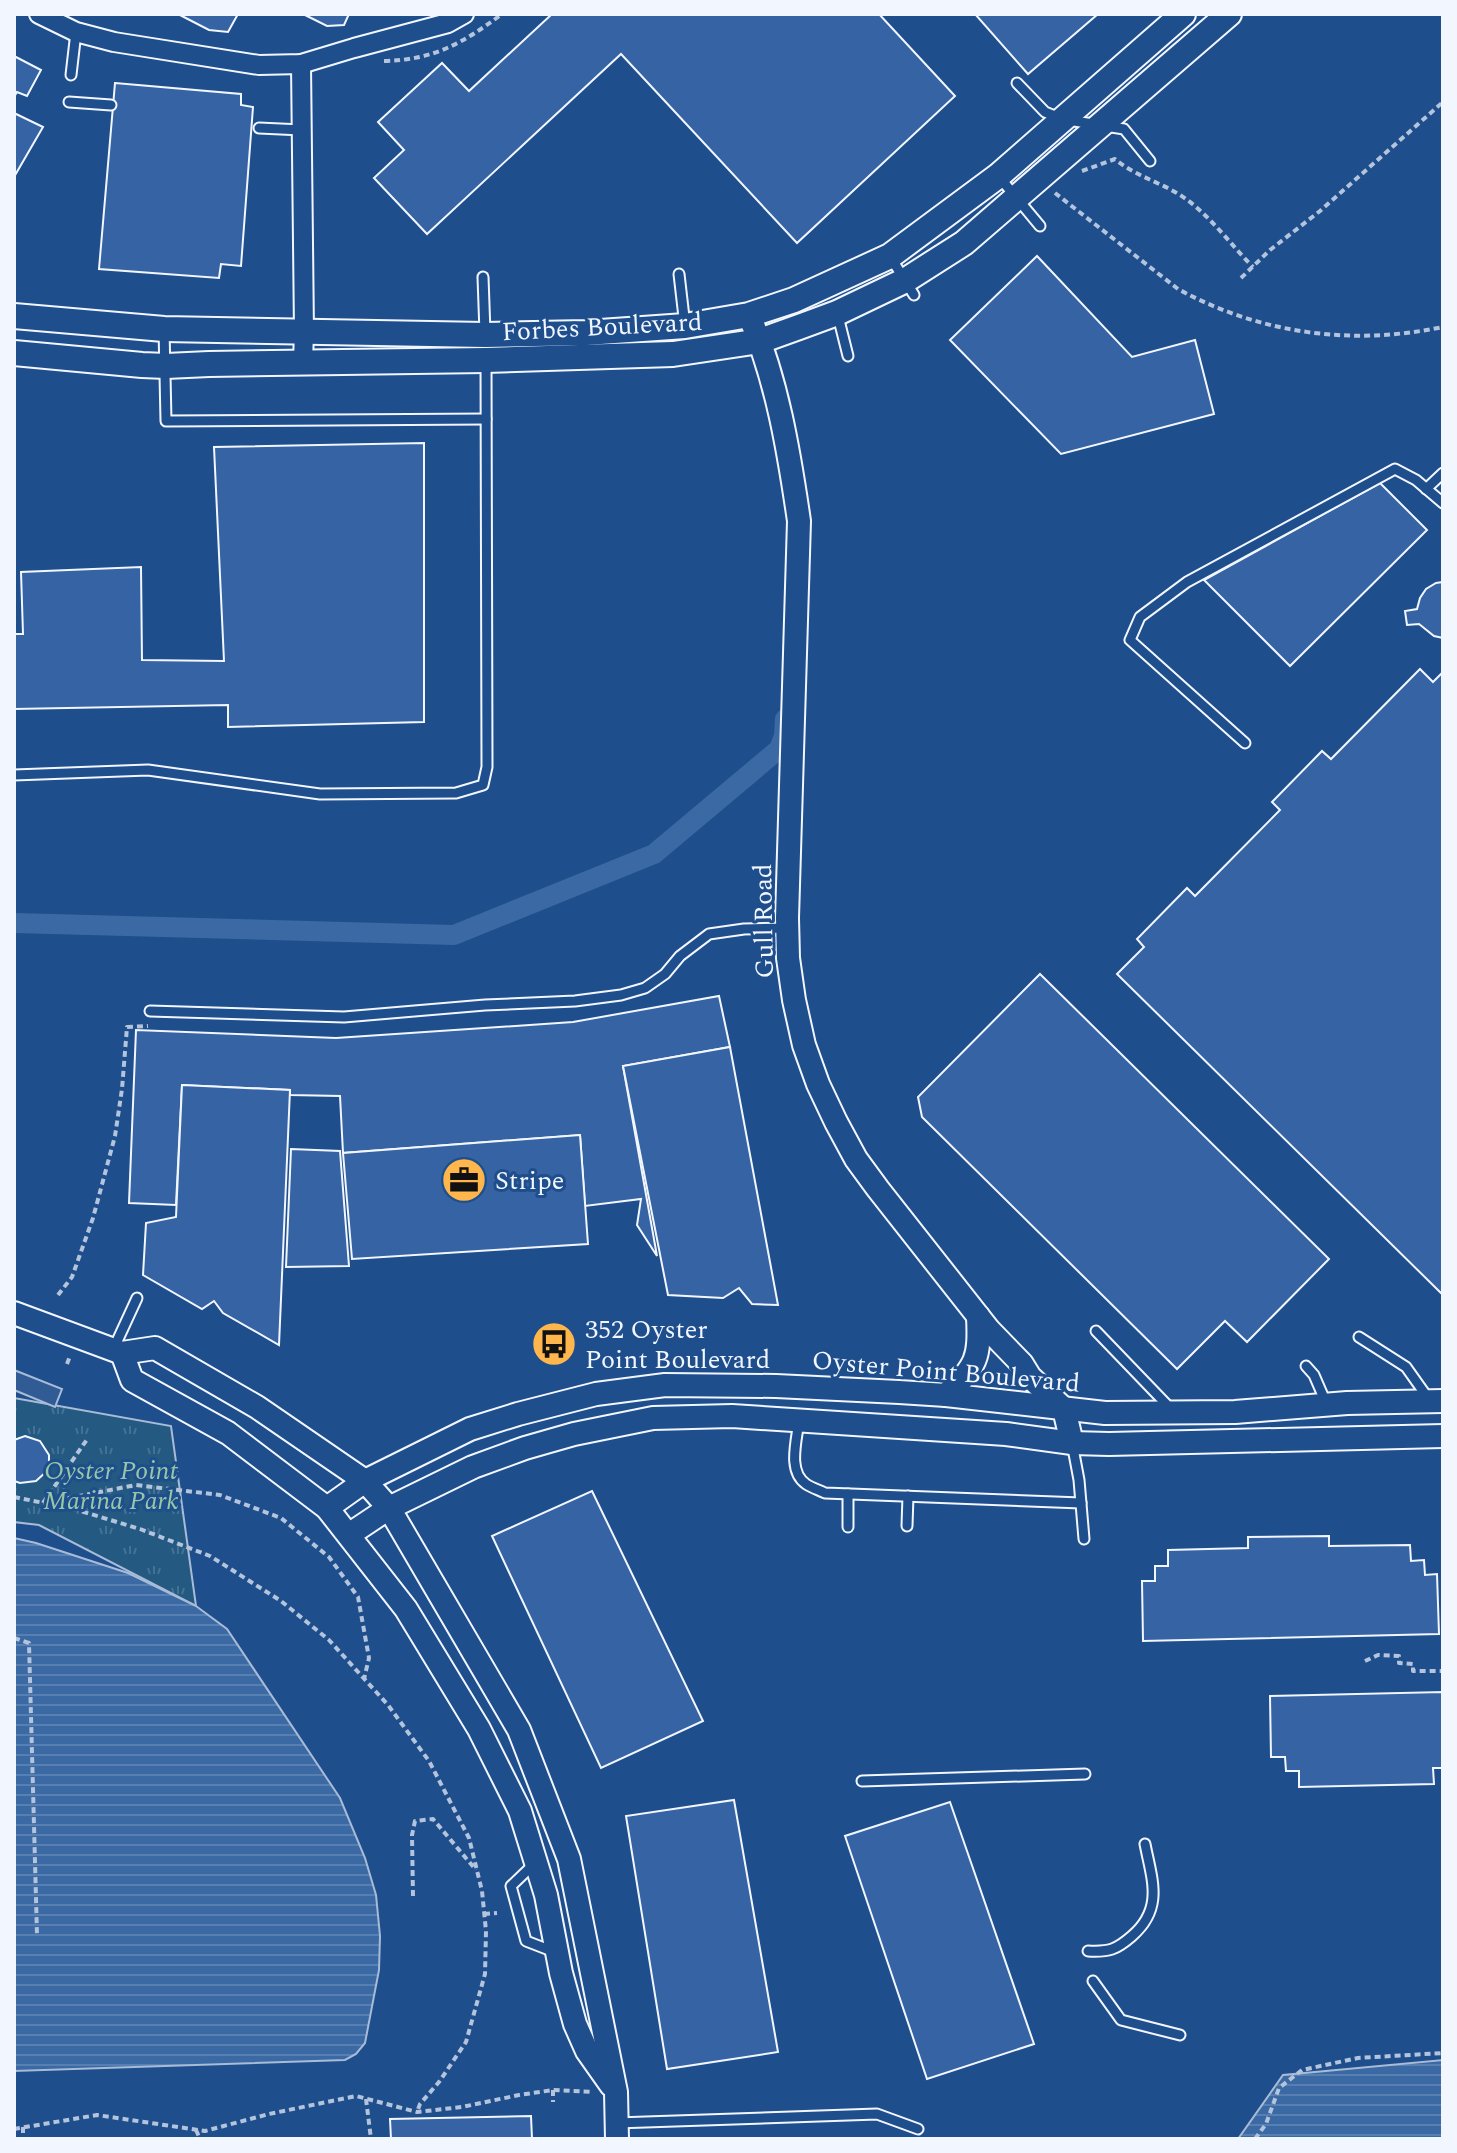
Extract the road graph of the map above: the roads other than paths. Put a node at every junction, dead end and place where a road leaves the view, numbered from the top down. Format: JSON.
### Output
{"nodes":[{"id":1,"x":39,"y":14,"type":"edge"},
{"id":2,"x":464,"y":14,"type":"edge"},
{"id":3,"x":1183,"y":14,"type":"edge"},
{"id":4,"x":1229,"y":14,"type":"edge"},
{"id":5,"x":76,"y":32,"type":"junction"},
{"id":6,"x":301,"y":64,"type":"junction"},
{"id":7,"x":71,"y":75,"type":"dead end"},
{"id":8,"x":1017,"y":83,"type":"dead end"},
{"id":9,"x":69,"y":102,"type":"dead end"},
{"id":10,"x":111,"y":105,"type":"dead end"},
{"id":11,"x":1062,"y":119,"type":"junction"},
{"id":12,"x":1099,"y":125,"type":"junction"},
{"id":13,"x":259,"y":128,"type":"dead end"},
{"id":14,"x":302,"y":130,"type":"junction"},
{"id":15,"x":1150,"y":161,"type":"dead end"},
{"id":16,"x":998,"y":176,"type":"junction"},
{"id":17,"x":1022,"y":206,"type":"junction"},
{"id":18,"x":1040,"y":226,"type":"dead end"},
{"id":19,"x":890,"y":256,"type":"junction"},
{"id":20,"x":679,"y":274,"type":"dead end"},
{"id":21,"x":483,"y":277,"type":"dead end"},
{"id":22,"x":910,"y":288,"type":"junction"},
{"id":23,"x":837,"y":313,"type":"junction"},
{"id":24,"x":749,"y":315,"type":"junction"},
{"id":25,"x":14,"y":316,"type":"edge"},
{"id":26,"x":685,"y":326,"type":"junction"},
{"id":27,"x":164,"y":329,"type":"junction"},
{"id":28,"x":304,"y":332,"type":"junction"},
{"id":29,"x":485,"y":335,"type":"junction"},
{"id":30,"x":760,"y":341,"type":"junction"},
{"id":31,"x":584,"y":345,"type":"junction"},
{"id":32,"x":14,"y":353,"type":"edge"},
{"id":33,"x":848,"y":356,"type":"dead end"},
{"id":34,"x":486,"y":360,"type":"junction"},
{"id":35,"x":303,"y":362,"type":"junction"},
{"id":36,"x":166,"y":366,"type":"junction"},
{"id":37,"x":486,"y":419,"type":"junction"},
{"id":38,"x":1443,"y":473,"type":"edge"},
{"id":39,"x":1426,"y":489,"type":"junction"},
{"id":40,"x":1443,"y":503,"type":"edge"},
{"id":41,"x":1245,"y":743,"type":"dead end"},
{"id":42,"x":14,"y":775,"type":"edge"},
{"id":43,"x":787,"y":928,"type":"junction"},
{"id":44,"x":150,"y":1011,"type":"road end"},
{"id":45,"x":137,"y":1298,"type":"dead end"},
{"id":46,"x":14,"y":1313,"type":"edge"},
{"id":47,"x":978,"y":1316,"type":"junction"},
{"id":48,"x":1096,"y":1331,"type":"dead end"},
{"id":49,"x":1359,"y":1337,"type":"dead end"},
{"id":50,"x":118,"y":1352,"type":"junction"},
{"id":51,"x":1306,"y":1366,"type":"dead end"},
{"id":52,"x":946,"y":1395,"type":"junction"},
{"id":53,"x":1436,"y":1401,"type":"edge"},
{"id":54,"x":1327,"y":1406,"type":"junction"},
{"id":55,"x":1064,"y":1409,"type":"junction"},
{"id":56,"x":1175,"y":1412,"type":"junction"},
{"id":57,"x":799,"y":1420,"type":"junction"},
{"id":58,"x":1443,"y":1436,"type":"edge"},
{"id":59,"x":1072,"y":1443,"type":"junction"},
{"id":60,"x":365,"y":1481,"type":"junction"},
{"id":61,"x":848,"y":1494,"type":"junction"},
{"id":62,"x":908,"y":1496,"type":"junction"},
{"id":63,"x":1081,"y":1503,"type":"junction"},
{"id":64,"x":327,"y":1508,"type":"junction"},
{"id":65,"x":389,"y":1508,"type":"junction"},
{"id":66,"x":907,"y":1526,"type":"dead end"},
{"id":67,"x":848,"y":1527,"type":"dead end"},
{"id":68,"x":350,"y":1534,"type":"junction"},
{"id":69,"x":1084,"y":1539,"type":"dead end"},
{"id":70,"x":1085,"y":1774,"type":"dead end"},
{"id":71,"x":862,"y":1781,"type":"dead end"},
{"id":72,"x":551,"y":1813,"type":"junction"},
{"id":73,"x":523,"y":1823,"type":"junction"},
{"id":74,"x":1145,"y":1844,"type":"dead end"},
{"id":75,"x":536,"y":1863,"type":"junction"},
{"id":76,"x":1088,"y":1951,"type":"dead end"},
{"id":77,"x":557,"y":1953,"type":"junction"},
{"id":78,"x":1093,"y":1981,"type":"dead end"},
{"id":79,"x":1180,"y":2035,"type":"dead end"},
{"id":80,"x":616,"y":2092,"type":"junction"},
{"id":81,"x":918,"y":2129,"type":"dead end"},
{"id":82,"x":617,"y":2131,"type":"edge"}],
"edges":[{"from":1,"to":5,"type":"street"},
{"from":2,"to":6,"type":"street"},
{"from":3,"to":11,"type":"main road","name":"Forbes Boulevard"},
{"from":4,"to":12,"type":"main road","name":"Forbes Boulevard"},
{"from":5,"to":6,"type":"street"},
{"from":5,"to":7,"type":"lane"},
{"from":6,"to":14,"type":"street"},
{"from":8,"to":11,"type":"lane"},
{"from":9,"to":10,"type":"lane"},
{"from":11,"to":12,"type":"lane"},
{"from":11,"to":16,"type":"main road","name":"Forbes Boulevard"},
{"from":12,"to":15,"type":"lane"},
{"from":12,"to":17,"type":"main road","name":"Forbes Boulevard"},
{"from":13,"to":14,"type":"lane"},
{"from":14,"to":28,"type":"street"},
{"from":16,"to":17,"type":"lane"},
{"from":16,"to":19,"type":"main road","name":"Forbes Boulevard"},
{"from":17,"to":18,"type":"lane"},
{"from":17,"to":22,"type":"main road","name":"Forbes Boulevard"},
{"from":19,"to":22,"type":"lane"},
{"from":19,"to":24,"type":"main road","name":"Forbes Boulevard"},
{"from":20,"to":26,"type":"lane"},
{"from":21,"to":29,"type":"lane"},
{"from":22,"to":23,"type":"main road","name":"Forbes Boulevard"},
{"from":23,"to":30,"type":"main road","name":"Forbes Boulevard"},
{"from":23,"to":33,"type":"lane"},
{"from":24,"to":26,"type":"main road","name":"Forbes Boulevard"},
{"from":24,"to":30,"type":"street","name":"Gull Road"},
{"from":25,"to":27,"type":"main road","name":"Forbes Boulevard"},
{"from":26,"to":31,"type":"main road","name":"Forbes Boulevard"},
{"from":27,"to":28,"type":"main road","name":"Forbes Boulevard"},
{"from":27,"to":36,"type":"lane"},
{"from":28,"to":29,"type":"main road","name":"Forbes Boulevard"},
{"from":28,"to":35,"type":"street"},
{"from":29,"to":31,"type":"main road","name":"Forbes Boulevard"},
{"from":29,"to":34,"type":"lane"},
{"from":30,"to":31,"type":"main road","name":"Forbes Boulevard"},
{"from":30,"to":43,"type":"street","name":"Gull Road"},
{"from":31,"to":34,"type":"main road","name":"Forbes Boulevard"},
{"from":32,"to":36,"type":"main road","name":"Forbes Boulevard"},
{"from":34,"to":35,"type":"main road","name":"Forbes Boulevard"},
{"from":34,"to":37,"type":"lane"},
{"from":35,"to":36,"type":"main road","name":"Forbes Boulevard"},
{"from":36,"to":37,"type":"lane"},
{"from":37,"to":42,"type":"lane"},
{"from":38,"to":39,"type":"lane"},
{"from":39,"to":40,"type":"lane"},
{"from":39,"to":41,"type":"lane"},
{"from":43,"to":44,"type":"lane"},
{"from":43,"to":47,"type":"street","name":"Gull Road"},
{"from":45,"to":50,"type":"lane"},
{"from":46,"to":50,"type":"street"},
{"from":47,"to":52,"type":"street"},
{"from":47,"to":55,"type":"street","name":"Gull Road"},
{"from":48,"to":56,"type":"lane"},
{"from":49,"to":53,"type":"lane"},
{"from":50,"to":60,"type":"street"},
{"from":50,"to":64,"type":"street"},
{"from":51,"to":54,"type":"lane"},
{"from":52,"to":55,"type":"street","name":"Oyster Point Boulevard"},
{"from":52,"to":60,"type":"street","name":"Oyster Point Boulevard"},
{"from":53,"to":54,"type":"street","name":"Oyster Point Boulevard"},
{"from":54,"to":56,"type":"street","name":"Oyster Point Boulevard"},
{"from":55,"to":56,"type":"street","name":"Oyster Point Boulevard"},
{"from":55,"to":59,"type":"street"},
{"from":57,"to":59,"type":"street"},
{"from":57,"to":61,"type":"lane"},
{"from":57,"to":65,"type":"street"},
{"from":58,"to":59,"type":"street"},
{"from":59,"to":63,"type":"lane"},
{"from":60,"to":64,"type":"street","name":"Oyster Point Boulevard"},
{"from":60,"to":65,"type":"street"},
{"from":61,"to":62,"type":"lane"},
{"from":61,"to":67,"type":"lane"},
{"from":62,"to":63,"type":"lane"},
{"from":62,"to":66,"type":"lane"},
{"from":63,"to":69,"type":"lane"},
{"from":64,"to":68,"type":"street"},
{"from":65,"to":68,"type":"street"},
{"from":65,"to":72,"type":"street"},
{"from":68,"to":73,"type":"street"},
{"from":70,"to":71,"type":"lane"},
{"from":72,"to":73,"type":"street"},
{"from":72,"to":80,"type":"street"},
{"from":73,"to":75,"type":"street"},
{"from":74,"to":76,"type":"lane"},
{"from":75,"to":77,"type":"street"},
{"from":75,"to":77,"type":"lane"},
{"from":77,"to":80,"type":"street"},
{"from":78,"to":79,"type":"lane"},
{"from":80,"to":82,"type":"street"},
{"from":81,"to":82,"type":"lane"}]}
